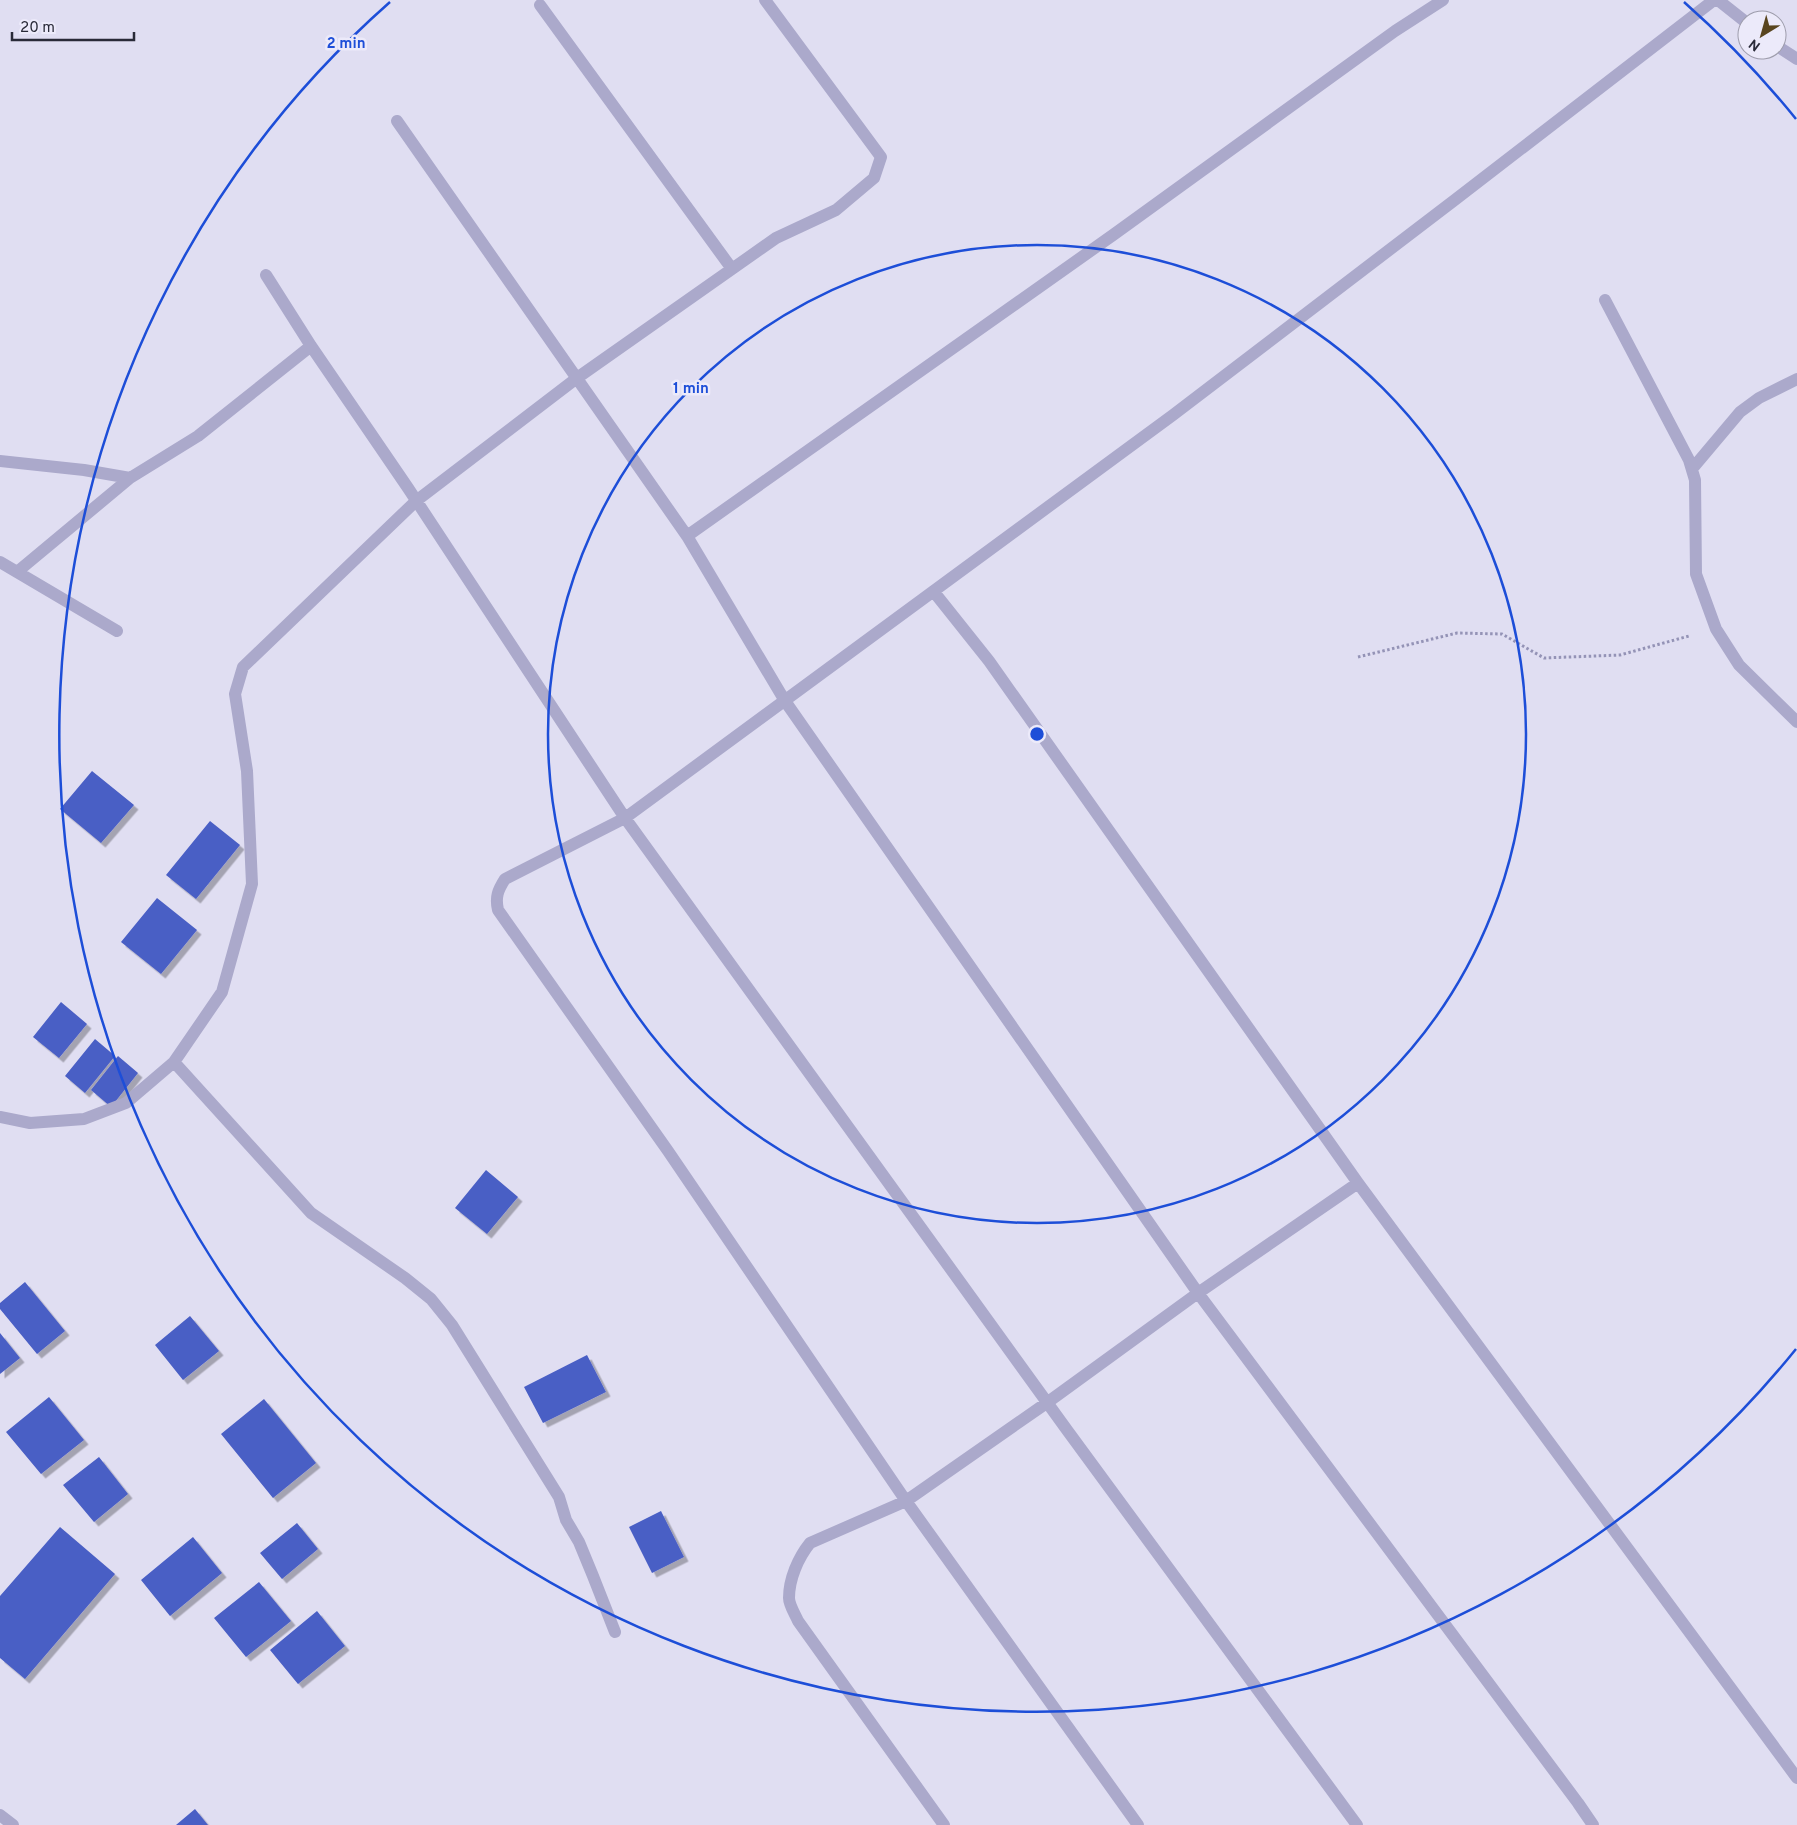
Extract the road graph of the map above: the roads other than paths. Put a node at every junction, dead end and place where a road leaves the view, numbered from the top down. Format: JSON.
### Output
{"nodes":[{"id":1,"x":765,"y":0,"type":"edge"},
{"id":2,"x":1443,"y":0,"type":"edge"},
{"id":3,"x":1714,"y":0,"type":"edge"},
{"id":4,"x":1718,"y":0,"type":"edge"},
{"id":5,"x":540,"y":5,"type":"dead end"},
{"id":6,"x":1737,"y":15,"type":"edge"},
{"id":7,"x":397,"y":121,"type":"dead end"},
{"id":8,"x":732,"y":269,"type":"junction"},
{"id":9,"x":266,"y":275,"type":"dead end"},
{"id":10,"x":1605,"y":300,"type":"dead end"},
{"id":11,"x":311,"y":346,"type":"junction"},
{"id":12,"x":577,"y":378,"type":"junction"},
{"id":13,"x":1797,"y":379,"type":"edge"},
{"id":14,"x":0,"y":461,"type":"edge"},
{"id":15,"x":1692,"y":469,"type":"junction"},
{"id":16,"x":130,"y":478,"type":"junction"},
{"id":17,"x":416,"y":501,"type":"junction"},
{"id":18,"x":687,"y":536,"type":"junction"},
{"id":19,"x":0,"y":562,"type":"edge"},
{"id":20,"x":17,"y":572,"type":"junction"},
{"id":21,"x":934,"y":592,"type":"junction"},
{"id":22,"x":117,"y":631,"type":"dead end"},
{"id":23,"x":785,"y":701,"type":"junction"},
{"id":24,"x":1797,"y":722,"type":"edge"},
{"id":25,"x":625,"y":818,"type":"junction"},
{"id":26,"x":174,"y":1062,"type":"junction"},
{"id":27,"x":0,"y":1116,"type":"edge"},
{"id":28,"x":1358,"y":1184,"type":"junction"},
{"id":29,"x":1198,"y":1293,"type":"junction"},
{"id":30,"x":1048,"y":1402,"type":"junction"},
{"id":31,"x":906,"y":1501,"type":"junction"},
{"id":32,"x":615,"y":1632,"type":"dead end"},
{"id":33,"x":1797,"y":1778,"type":"edge"},
{"id":34,"x":0,"y":1815,"type":"edge"},
{"id":35,"x":13,"y":1825,"type":"edge"},
{"id":36,"x":944,"y":1825,"type":"edge"},
{"id":37,"x":1138,"y":1825,"type":"edge"},
{"id":38,"x":1357,"y":1825,"type":"edge"},
{"id":39,"x":1593,"y":1825,"type":"edge"}],
"edges":[{"from":1,"to":8,"type":"street"},
{"from":2,"to":18,"type":"street"},
{"from":3,"to":21,"type":"street"},
{"from":4,"to":6,"type":"street"},
{"from":5,"to":8,"type":"street"},
{"from":7,"to":12,"type":"street"},
{"from":8,"to":12,"type":"street"},
{"from":9,"to":11,"type":"street"},
{"from":10,"to":15,"type":"street"},
{"from":11,"to":16,"type":"street"},
{"from":11,"to":17,"type":"street"},
{"from":12,"to":17,"type":"street"},
{"from":12,"to":18,"type":"street"},
{"from":13,"to":15,"type":"street"},
{"from":14,"to":16,"type":"street"},
{"from":15,"to":24,"type":"street"},
{"from":16,"to":20,"type":"street"},
{"from":17,"to":25,"type":"street"},
{"from":17,"to":26,"type":"street"},
{"from":18,"to":23,"type":"street"},
{"from":19,"to":20,"type":"street"},
{"from":20,"to":22,"type":"street"},
{"from":21,"to":23,"type":"street"},
{"from":21,"to":28,"type":"street"},
{"from":23,"to":25,"type":"street"},
{"from":23,"to":29,"type":"street"},
{"from":25,"to":30,"type":"street"},
{"from":25,"to":31,"type":"street"},
{"from":26,"to":27,"type":"street"},
{"from":26,"to":32,"type":"street"},
{"from":28,"to":29,"type":"street"},
{"from":28,"to":33,"type":"street"},
{"from":29,"to":30,"type":"street"},
{"from":29,"to":39,"type":"street"},
{"from":30,"to":31,"type":"street"},
{"from":30,"to":38,"type":"street"},
{"from":31,"to":36,"type":"street"},
{"from":31,"to":37,"type":"street"},
{"from":34,"to":35,"type":"street"}]}
